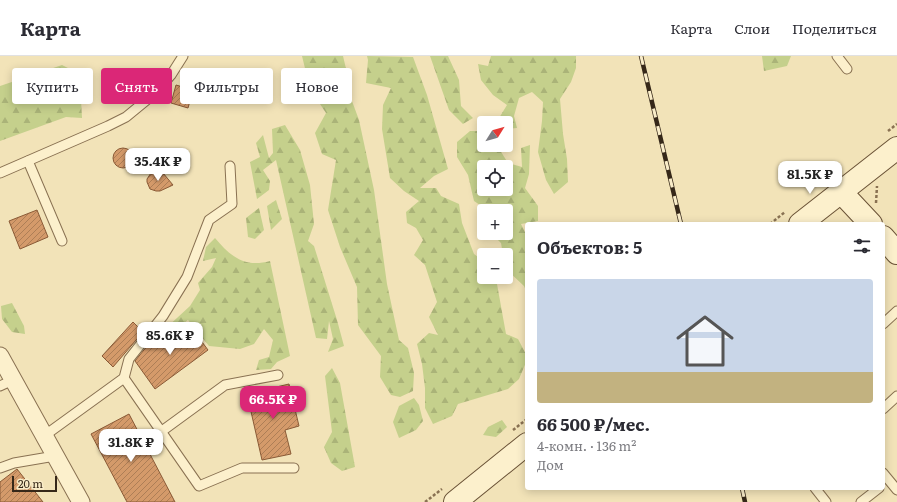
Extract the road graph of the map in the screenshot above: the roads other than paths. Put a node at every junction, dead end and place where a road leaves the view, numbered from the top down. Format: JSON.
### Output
{"nodes":[{"id":1,"x":183,"y":56,"type":"edge"},
{"id":2,"x":837,"y":56,"type":"edge"},
{"id":3,"x":847,"y":69,"type":"dead end"},
{"id":4,"x":897,"y":148,"type":"edge"},
{"id":5,"x":28,"y":161,"type":"junction"},
{"id":6,"x":230,"y":166,"type":"dead end"},
{"id":7,"x":0,"y":173,"type":"edge"},
{"id":8,"x":841,"y":192,"type":"junction"},
{"id":9,"x":874,"y":214,"type":"edge"},
{"id":10,"x":803,"y":222,"type":"edge"},
{"id":11,"x":885,"y":238,"type":"edge"},
{"id":12,"x":62,"y":241,"type":"dead end"},
{"id":13,"x":897,"y":253,"type":"edge"},
{"id":14,"x":897,"y":311,"type":"edge"},
{"id":15,"x":885,"y":322,"type":"edge"},
{"id":16,"x":0,"y":356,"type":"edge"},
{"id":17,"x":278,"y":375,"type":"dead end"},
{"id":18,"x":124,"y":378,"type":"junction"},
{"id":19,"x":6,"y":383,"type":"edge"},
{"id":20,"x":897,"y":396,"type":"edge"},
{"id":21,"x":885,"y":407,"type":"edge"},
{"id":22,"x":162,"y":431,"type":"junction"},
{"id":23,"x":44,"y":436,"type":"junction"},
{"id":24,"x":525,"y":446,"type":"edge"},
{"id":25,"x":55,"y":456,"type":"junction"},
{"id":26,"x":0,"y":468,"type":"edge"},
{"id":27,"x":294,"y":468,"type":"dead end"},
{"id":28,"x":817,"y":490,"type":"edge"},
{"id":29,"x":876,"y":490,"type":"edge"},
{"id":30,"x":81,"y":502,"type":"edge"},
{"id":31,"x":455,"y":502,"type":"edge"},
{"id":32,"x":826,"y":502,"type":"edge"},
{"id":33,"x":861,"y":502,"type":"edge"}],
"edges":[{"from":1,"to":5,"type":"lane"},
{"from":2,"to":3,"type":"lane"},
{"from":4,"to":8,"type":"main road"},
{"from":5,"to":7,"type":"lane"},
{"from":5,"to":12,"type":"lane"},
{"from":6,"to":18,"type":"lane"},
{"from":8,"to":9,"type":"main road"},
{"from":8,"to":10,"type":"main road"},
{"from":11,"to":13,"type":"main road"},
{"from":14,"to":15,"type":"lane"},
{"from":16,"to":19,"type":"street"},
{"from":17,"to":22,"type":"lane"},
{"from":18,"to":22,"type":"lane"},
{"from":18,"to":23,"type":"lane"},
{"from":19,"to":23,"type":"street"},
{"from":20,"to":21,"type":"lane"},
{"from":22,"to":27,"type":"lane"},
{"from":23,"to":25,"type":"street"},
{"from":24,"to":31,"type":"main road"},
{"from":25,"to":26,"type":"lane"},
{"from":25,"to":30,"type":"street"},
{"from":28,"to":32,"type":"lane"},
{"from":29,"to":33,"type":"lane"}]}
